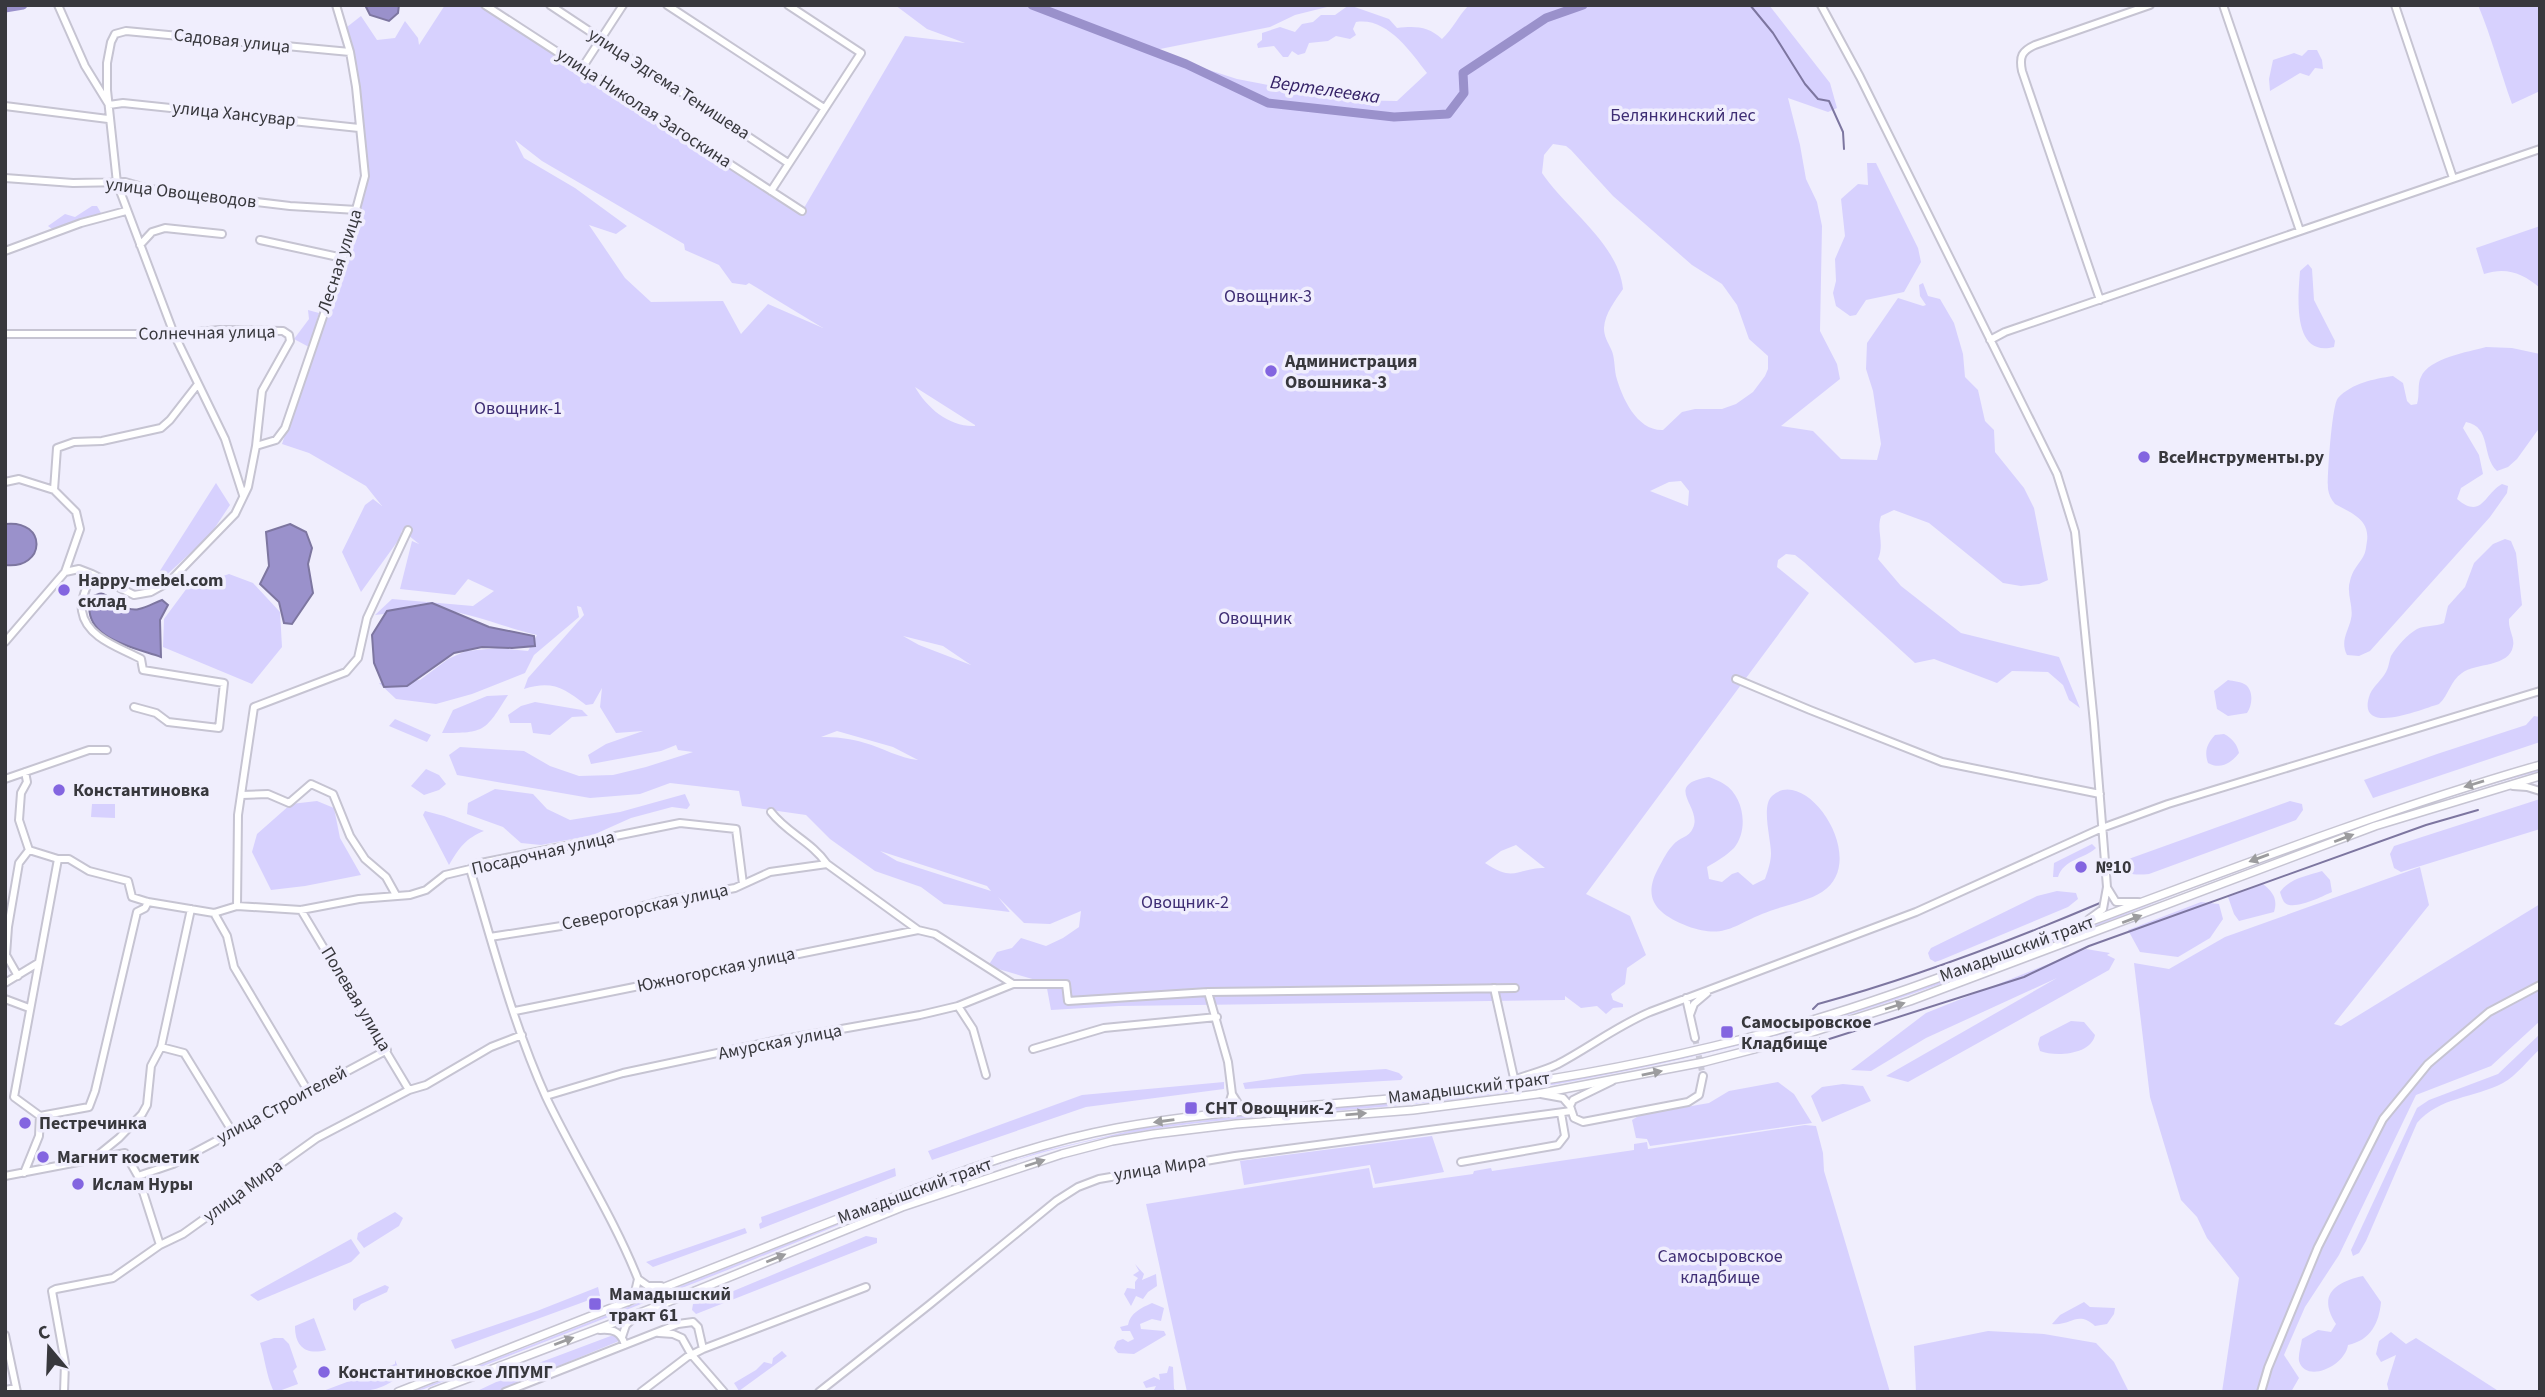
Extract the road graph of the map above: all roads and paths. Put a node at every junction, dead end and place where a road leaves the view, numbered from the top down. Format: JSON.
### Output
{"nodes":[{"id":1,"x":58,"y":5,"type":"edge"},
{"id":2,"x":336,"y":5,"type":"edge"},
{"id":3,"x":485,"y":5,"type":"edge"},
{"id":4,"x":550,"y":5,"type":"edge"},
{"id":5,"x":623,"y":5,"type":"edge"},
{"id":6,"x":667,"y":5,"type":"edge"},
{"id":7,"x":788,"y":5,"type":"edge"},
{"id":8,"x":1821,"y":5,"type":"edge"},
{"id":9,"x":2150,"y":5,"type":"edge"},
{"id":10,"x":2224,"y":5,"type":"edge"},
{"id":11,"x":2395,"y":5,"type":"edge"},
{"id":12,"x":601,"y":39,"type":"junction"},
{"id":13,"x":350,"y":52,"type":"junction"},
{"id":14,"x":582,"y":68,"type":"junction"},
{"id":15,"x":109,"y":105,"type":"junction"},
{"id":16,"x":5,"y":106,"type":"edge"},
{"id":17,"x":824,"y":108,"type":"junction"},
{"id":18,"x":108,"y":119,"type":"junction"},
{"id":19,"x":359,"y":128,"type":"junction"},
{"id":20,"x":2540,"y":149,"type":"edge"},
{"id":21,"x":788,"y":163,"type":"junction"},
{"id":22,"x":5,"y":178,"type":"edge"},
{"id":23,"x":2453,"y":178,"type":"junction"},
{"id":24,"x":117,"y":183,"type":"junction"},
{"id":25,"x":771,"y":191,"type":"junction"},
{"id":26,"x":357,"y":210,"type":"junction"},
{"id":27,"x":126,"y":211,"type":"junction"},
{"id":28,"x":802,"y":211,"type":"dead end"},
{"id":29,"x":2300,"y":231,"type":"junction"},
{"id":30,"x":222,"y":234,"type":"dead end"},
{"id":31,"x":260,"y":240,"type":"dead end"},
{"id":32,"x":140,"y":245,"type":"junction"},
{"id":33,"x":5,"y":251,"type":"edge"},
{"id":34,"x":342,"y":258,"type":"junction"},
{"id":35,"x":2100,"y":300,"type":"junction"},
{"id":36,"x":5,"y":334,"type":"edge"},
{"id":37,"x":174,"y":334,"type":"junction"},
{"id":38,"x":1990,"y":340,"type":"junction"},
{"id":39,"x":198,"y":384,"type":"junction"},
{"id":40,"x":256,"y":446,"type":"junction"},
{"id":41,"x":5,"y":482,"type":"edge"},
{"id":42,"x":54,"y":490,"type":"junction"},
{"id":43,"x":243,"y":495,"type":"junction"},
{"id":44,"x":408,"y":530,"type":"dead end"},
{"id":45,"x":65,"y":572,"type":"junction"},
{"id":46,"x":93,"y":573,"type":"junction"},
{"id":47,"x":5,"y":642,"type":"edge"},
{"id":48,"x":1736,"y":679,"type":"dead end"},
{"id":49,"x":2540,"y":691,"type":"edge"},
{"id":50,"x":134,"y":707,"type":"dead end"},
{"id":51,"x":107,"y":750,"type":"dead end"},
{"id":52,"x":2539,"y":764,"type":"edge"},
{"id":53,"x":24,"y":772,"type":"junction"},
{"id":54,"x":2540,"y":776,"type":"edge"},
{"id":55,"x":5,"y":779,"type":"edge"},
{"id":56,"x":2508,"y":785,"type":"junction"},
{"id":57,"x":2540,"y":791,"type":"edge"},
{"id":58,"x":2099,"y":794,"type":"junction"},
{"id":59,"x":242,"y":795,"type":"junction"},
{"id":60,"x":771,"y":812,"type":"dead end"},
{"id":61,"x":2102,"y":828,"type":"junction"},
{"id":62,"x":29,"y":850,"type":"junction"},
{"id":63,"x":58,"y":859,"type":"junction"},
{"id":64,"x":827,"y":864,"type":"junction"},
{"id":65,"x":470,"y":869,"type":"junction"},
{"id":66,"x":743,"y":884,"type":"junction"},
{"id":67,"x":2107,"y":887,"type":"junction"},
{"id":68,"x":396,"y":895,"type":"junction"},
{"id":69,"x":148,"y":902,"type":"junction"},
{"id":70,"x":2142,"y":902,"type":"junction"},
{"id":71,"x":237,"y":906,"type":"junction"},
{"id":72,"x":191,"y":909,"type":"junction"},
{"id":73,"x":301,"y":909,"type":"junction"},
{"id":74,"x":214,"y":913,"type":"junction"},
{"id":75,"x":2079,"y":926,"type":"junction"},
{"id":76,"x":918,"y":930,"type":"junction"},
{"id":77,"x":490,"y":937,"type":"junction"},
{"id":78,"x":37,"y":963,"type":"junction"},
{"id":79,"x":18,"y":975,"type":"junction"},
{"id":80,"x":5,"y":983,"type":"edge"},
{"id":81,"x":1013,"y":984,"type":"junction"},
{"id":82,"x":2540,"y":985,"type":"edge"},
{"id":83,"x":1494,"y":988,"type":"junction"},
{"id":84,"x":1515,"y":988,"type":"dead end"},
{"id":85,"x":1713,"y":988,"type":"junction"},
{"id":86,"x":1208,"y":992,"type":"junction"},
{"id":87,"x":1686,"y":998,"type":"junction"},
{"id":88,"x":5,"y":999,"type":"edge"},
{"id":89,"x":958,"y":1006,"type":"junction"},
{"id":90,"x":29,"y":1008,"type":"junction"},
{"id":91,"x":515,"y":1011,"type":"junction"},
{"id":92,"x":1690,"y":1016,"type":"junction"},
{"id":93,"x":1217,"y":1017,"type":"junction"},
{"id":94,"x":522,"y":1035,"type":"junction"},
{"id":95,"x":1695,"y":1038,"type":"tunnel mouth"},
{"id":96,"x":161,"y":1047,"type":"junction"},
{"id":97,"x":1033,"y":1049,"type":"dead end"},
{"id":98,"x":387,"y":1050,"type":"junction"},
{"id":99,"x":986,"y":1075,"type":"dead end"},
{"id":100,"x":1703,"y":1076,"type":"dead end"},
{"id":101,"x":1514,"y":1079,"type":"junction"},
{"id":102,"x":1612,"y":1081,"type":"junction"},
{"id":103,"x":1500,"y":1086,"type":"junction"},
{"id":104,"x":410,"y":1090,"type":"junction"},
{"id":105,"x":308,"y":1091,"type":"junction"},
{"id":106,"x":1232,"y":1094,"type":"junction"},
{"id":107,"x":1537,"y":1094,"type":"junction"},
{"id":108,"x":546,"y":1096,"type":"junction"},
{"id":109,"x":1571,"y":1108,"type":"junction"},
{"id":110,"x":1260,"y":1110,"type":"junction"},
{"id":111,"x":1562,"y":1113,"type":"junction"},
{"id":112,"x":1203,"y":1115,"type":"junction"},
{"id":113,"x":40,"y":1116,"type":"junction"},
{"id":114,"x":232,"y":1131,"type":"junction"},
{"id":115,"x":92,"y":1160,"type":"junction"},
{"id":116,"x":1461,"y":1162,"type":"dead end"},
{"id":117,"x":24,"y":1173,"type":"junction"},
{"id":118,"x":5,"y":1176,"type":"edge"},
{"id":119,"x":138,"y":1176,"type":"junction"},
{"id":120,"x":160,"y":1245,"type":"junction"},
{"id":121,"x":638,"y":1279,"type":"junction"},
{"id":122,"x":670,"y":1286,"type":"junction"},
{"id":123,"x":866,"y":1287,"type":"dead end"},
{"id":124,"x":628,"y":1303,"type":"junction"},
{"id":125,"x":643,"y":1311,"type":"junction"},
{"id":126,"x":592,"y":1331,"type":"junction"},
{"id":127,"x":657,"y":1333,"type":"junction"},
{"id":128,"x":5,"y":1335,"type":"edge"},
{"id":129,"x":622,"y":1337,"type":"junction"},
{"id":130,"x":625,"y":1345,"type":"junction"},
{"id":131,"x":703,"y":1349,"type":"junction"},
{"id":132,"x":691,"y":1354,"type":"junction"},
{"id":133,"x":5,"y":1390,"type":"edge"},
{"id":134,"x":17,"y":1390,"type":"edge"},
{"id":135,"x":64,"y":1392,"type":"edge"},
{"id":136,"x":398,"y":1392,"type":"edge"},
{"id":137,"x":432,"y":1392,"type":"edge"},
{"id":138,"x":505,"y":1392,"type":"edge"},
{"id":139,"x":641,"y":1392,"type":"edge"},
{"id":140,"x":724,"y":1392,"type":"edge"},
{"id":141,"x":819,"y":1392,"type":"edge"},
{"id":142,"x":2260,"y":1392,"type":"edge"}],
"edges":[{"from":1,"to":15,"type":"street"},
{"from":2,"to":13,"type":"street","name":"Лесная улица"},
{"from":3,"to":14,"type":"street","name":"улица Николая Загоскина"},
{"from":4,"to":12,"type":"street","name":"улица Эдгема Тенишева"},
{"from":5,"to":12,"type":"street"},
{"from":6,"to":17,"type":"street"},
{"from":7,"to":17,"type":"street"},
{"from":8,"to":38,"type":"street"},
{"from":9,"to":35,"type":"street"},
{"from":10,"to":29,"type":"street"},
{"from":11,"to":23,"type":"street"},
{"from":12,"to":14,"type":"street"},
{"from":12,"to":21,"type":"street","name":"улица Эдгема Тенишева"},
{"from":13,"to":15,"type":"street","name":"Садовая улица"},
{"from":13,"to":19,"type":"street","name":"Лесная улица"},
{"from":14,"to":25,"type":"street","name":"улица Николая Загоскина"},
{"from":15,"to":18,"type":"street"},
{"from":15,"to":19,"type":"street","name":"улица Хансувар"},
{"from":16,"to":18,"type":"street"},
{"from":17,"to":21,"type":"street"},
{"from":18,"to":24,"type":"street"},
{"from":19,"to":26,"type":"street","name":"Лесная улица"},
{"from":20,"to":23,"type":"street"},
{"from":21,"to":25,"type":"street"},
{"from":22,"to":24,"type":"street","name":"улица Овощеводов"},
{"from":23,"to":29,"type":"street"},
{"from":24,"to":26,"type":"street","name":"улица Овощеводов"},
{"from":24,"to":27,"type":"street"},
{"from":25,"to":28,"type":"street","name":"улица Николая Загоскина"},
{"from":26,"to":34,"type":"street","name":"Лесная улица"},
{"from":27,"to":32,"type":"street"},
{"from":27,"to":33,"type":"street","name":"улица Овощеводов"},
{"from":29,"to":35,"type":"street"},
{"from":30,"to":32,"type":"street"},
{"from":31,"to":34,"type":"street"},
{"from":32,"to":37,"type":"street"},
{"from":34,"to":40,"type":"street","name":"Лесная улица"},
{"from":35,"to":38,"type":"street"},
{"from":36,"to":37,"type":"street","name":"Солнечная улица"},
{"from":37,"to":39,"type":"street"},
{"from":37,"to":40,"type":"street","name":"Солнечная улица"},
{"from":38,"to":58,"type":"street"},
{"from":39,"to":42,"type":"street"},
{"from":39,"to":43,"type":"street"},
{"from":40,"to":43,"type":"street"},
{"from":41,"to":42,"type":"street"},
{"from":42,"to":45,"type":"street"},
{"from":43,"to":46,"type":"street"},
{"from":44,"to":59,"type":"street"},
{"from":45,"to":46,"type":"street"},
{"from":45,"to":47,"type":"street"},
{"from":46,"to":50,"type":"street"},
{"from":48,"to":58,"type":"street"},
{"from":49,"to":61,"type":"street"},
{"from":51,"to":53,"type":"street"},
{"from":52,"to":70,"type":"main road","name":"Мамадышский тракт","one_way":true},
{"from":53,"to":55,"type":"street"},
{"from":53,"to":62,"type":"street"},
{"from":54,"to":56,"type":"main road","name":"Мамадышский тракт"},
{"from":56,"to":57,"type":"street"},
{"from":102,"to":56,"type":"main road","name":"Мамадышский тракт","one_way":true},
{"from":58,"to":61,"type":"street"},
{"from":59,"to":68,"type":"street"},
{"from":59,"to":71,"type":"street"},
{"from":60,"to":64,"type":"street"},
{"from":61,"to":67,"type":"street"},
{"from":61,"to":85,"type":"street"},
{"from":62,"to":63,"type":"street"},
{"from":62,"to":79,"type":"street"},
{"from":63,"to":69,"type":"street"},
{"from":63,"to":78,"type":"street"},
{"from":64,"to":66,"type":"street","name":"Северогорская улица"},
{"from":64,"to":76,"type":"street"},
{"from":65,"to":66,"type":"street","name":"Посадочная улица"},
{"from":65,"to":68,"type":"street","name":"Посадочная улица"},
{"from":65,"to":77,"type":"street"},
{"from":66,"to":77,"type":"street","name":"Северогорская улица"},
{"from":67,"to":70,"type":"street"},
{"from":67,"to":75,"type":"street"},
{"from":68,"to":73,"type":"street","name":"Посадочная улица"},
{"from":69,"to":72,"type":"street","name":"Посадочная улица"},
{"from":69,"to":113,"type":"street"},
{"from":70,"to":75,"type":"main road","name":"Мамадышский тракт"},
{"from":71,"to":73,"type":"street","name":"Посадочная улица"},
{"from":71,"to":74,"type":"street","name":"Посадочная улица"},
{"from":72,"to":74,"type":"street","name":"Посадочная улица"},
{"from":72,"to":96,"type":"street"},
{"from":73,"to":98,"type":"street","name":"Полевая улица"},
{"from":74,"to":105,"type":"street"},
{"from":75,"to":103,"type":"main road","name":"Мамадышский тракт"},
{"from":76,"to":81,"type":"street"},
{"from":76,"to":91,"type":"street","name":"Южногорская улица"},
{"from":77,"to":91,"type":"street"},
{"from":78,"to":79,"type":"street"},
{"from":78,"to":90,"type":"street"},
{"from":79,"to":80,"type":"street"},
{"from":81,"to":86,"type":"street"},
{"from":81,"to":89,"type":"street","name":"Амурская улица"},
{"from":82,"to":142,"type":"street"},
{"from":83,"to":84,"type":"street"},
{"from":83,"to":86,"type":"street"},
{"from":83,"to":101,"type":"street"},
{"from":85,"to":87,"type":"street"},
{"from":85,"to":92,"type":"street"},
{"from":86,"to":93,"type":"street"},
{"from":87,"to":92,"type":"street"},
{"from":87,"to":101,"type":"street"},
{"from":88,"to":90,"type":"street"},
{"from":89,"to":99,"type":"street"},
{"from":89,"to":108,"type":"street","name":"Амурская улица"},
{"from":90,"to":113,"type":"street"},
{"from":91,"to":94,"type":"street"},
{"from":92,"to":95,"type":"street"},
{"from":93,"to":97,"type":"street"},
{"from":93,"to":106,"type":"street"},
{"from":94,"to":104,"type":"street","name":"улица Мира"},
{"from":94,"to":108,"type":"street"},
{"from":96,"to":114,"type":"street"},
{"from":96,"to":115,"type":"street"},
{"from":98,"to":104,"type":"street","name":"Полевая улица"},
{"from":98,"to":105,"type":"street","name":"улица Строителей"},
{"from":100,"to":109,"type":"street"},
{"from":101,"to":103,"type":"street"},
{"from":102,"to":107,"type":"main road","name":"Мамадышский тракт"},
{"from":102,"to":109,"type":"street"},
{"from":103,"to":110,"type":"main road","name":"Мамадышский тракт"},
{"from":104,"to":120,"type":"street","name":"улица Мира"},
{"from":105,"to":114,"type":"street","name":"улица Строителей"},
{"from":106,"to":110,"type":"street"},
{"from":106,"to":112,"type":"street"},
{"from":107,"to":109,"type":"street"},
{"from":125,"to":107,"type":"main road","name":"Мамадышский тракт","one_way":true},
{"from":108,"to":121,"type":"street"},
{"from":109,"to":111,"type":"street","name":"улица Мира"},
{"from":110,"to":112,"type":"main road","name":"Мамадышский тракт"},
{"from":111,"to":116,"type":"street"},
{"from":111,"to":141,"type":"street","name":"улица Мира"},
{"from":112,"to":122,"type":"main road","name":"Мамадышский тракт","one_way":true},
{"from":113,"to":117,"type":"street"},
{"from":114,"to":119,"type":"street","name":"улица Строителей"},
{"from":115,"to":117,"type":"street"},
{"from":115,"to":119,"type":"street"},
{"from":117,"to":118,"type":"street"},
{"from":119,"to":120,"type":"street"},
{"from":120,"to":135,"type":"street","name":"улица Мира"},
{"from":121,"to":122,"type":"street"},
{"from":121,"to":124,"type":"street"},
{"from":122,"to":124,"type":"main road","name":"Мамадышский тракт"},
{"from":123,"to":131,"type":"street"},
{"from":124,"to":136,"type":"main road","name":"Мамадышский тракт"},
{"from":125,"to":126,"type":"main road","name":"Мамадышский тракт"},
{"from":125,"to":129,"type":"street"},
{"from":126,"to":129,"type":"street"},
{"from":137,"to":126,"type":"main road","name":"Мамадышский тракт","one_way":true},
{"from":127,"to":130,"type":"street"},
{"from":127,"to":131,"type":"street"},
{"from":127,"to":132,"type":"street"},
{"from":128,"to":134,"type":"street"},
{"from":129,"to":130,"type":"street"},
{"from":130,"to":138,"type":"street"},
{"from":131,"to":132,"type":"street"},
{"from":132,"to":139,"type":"street"},
{"from":132,"to":140,"type":"street"},
{"from":133,"to":134,"type":"street"}]}
